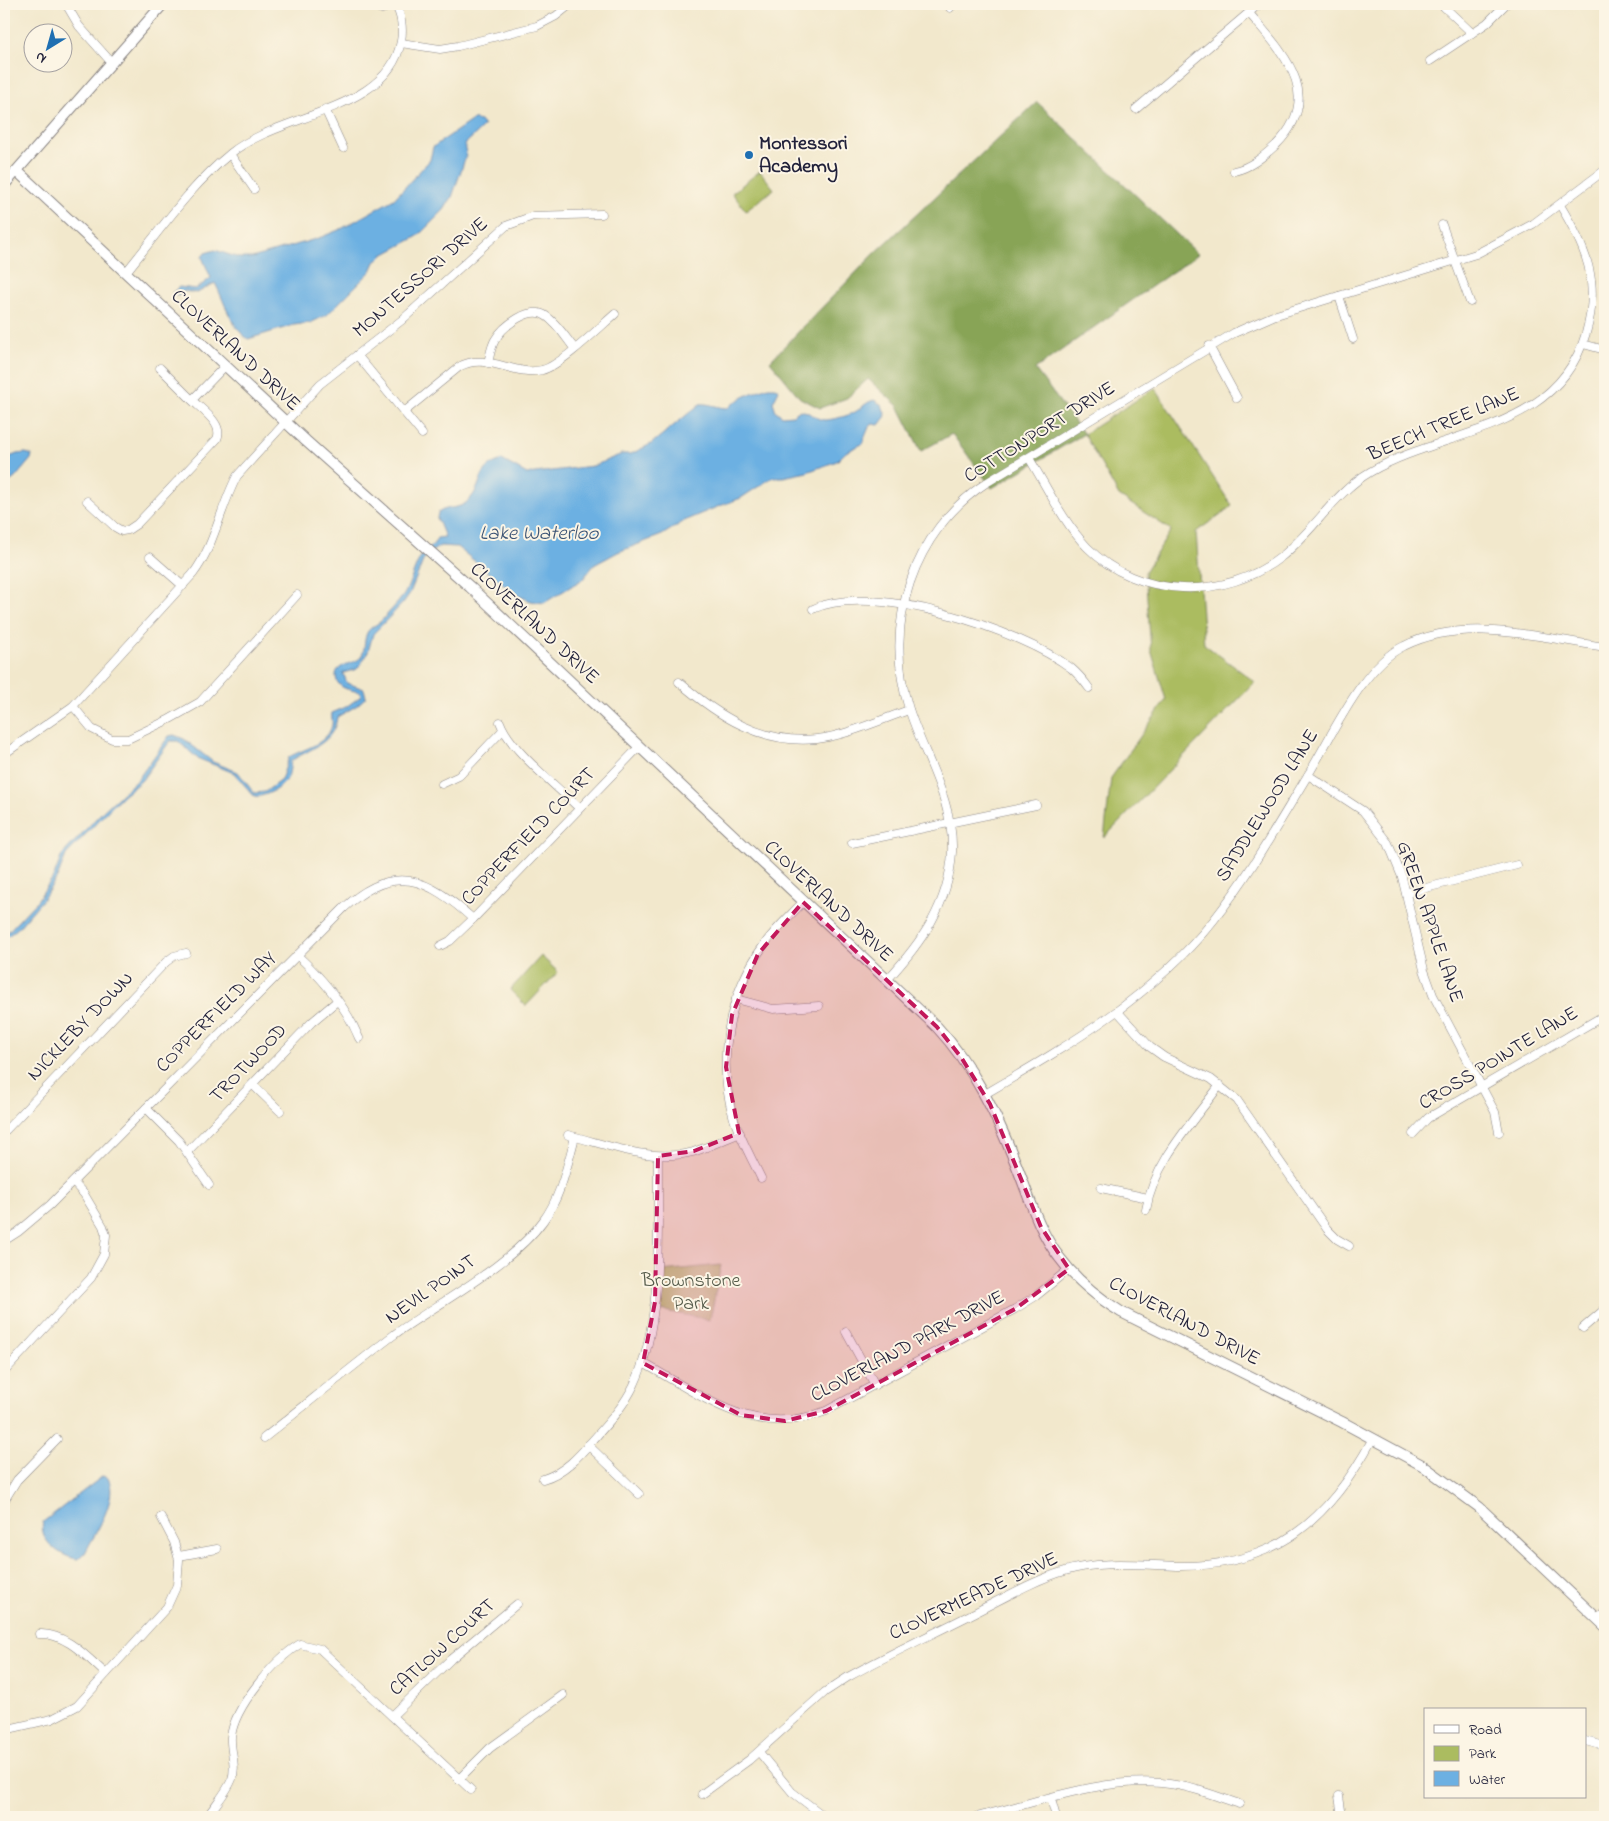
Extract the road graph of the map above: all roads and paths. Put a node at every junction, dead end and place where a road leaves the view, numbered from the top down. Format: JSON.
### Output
{"nodes":[{"id":1,"x":66,"y":4,"type":"edge"},
{"id":2,"x":163,"y":4,"type":"edge"},
{"id":3,"x":369,"y":4,"type":"edge"},
{"id":4,"x":396,"y":4,"type":"edge"},
{"id":5,"x":571,"y":4,"type":"edge"},
{"id":6,"x":1259,"y":4,"type":"edge"},
{"id":7,"x":1441,"y":4,"type":"edge"},
{"id":8,"x":1506,"y":4,"type":"edge"},
{"id":9,"x":1249,"y":13,"type":"junction"},
{"id":10,"x":1472,"y":33,"type":"junction"},
{"id":11,"x":401,"y":43,"type":"junction"},
{"id":12,"x":1430,"y":61,"type":"dead end"},
{"id":13,"x":112,"y":63,"type":"junction"},
{"id":14,"x":325,"y":109,"type":"junction"},
{"id":15,"x":1136,"y":109,"type":"dead end"},
{"id":16,"x":343,"y":148,"type":"dead end"},
{"id":17,"x":230,"y":154,"type":"junction"},
{"id":18,"x":17,"y":170,"type":"junction"},
{"id":19,"x":1605,"y":170,"type":"edge"},
{"id":20,"x":1234,"y":171,"type":"dead end"},
{"id":21,"x":4,"y":185,"type":"edge"},
{"id":22,"x":254,"y":189,"type":"dead end"},
{"id":23,"x":1560,"y":205,"type":"junction"},
{"id":24,"x":602,"y":214,"type":"dead end"},
{"id":25,"x":1442,"y":225,"type":"dead end"},
{"id":26,"x":1455,"y":262,"type":"junction"},
{"id":27,"x":126,"y":272,"type":"junction"},
{"id":28,"x":1339,"y":296,"type":"junction"},
{"id":29,"x":1470,"y":302,"type":"dead end"},
{"id":30,"x":616,"y":314,"type":"dead end"},
{"id":31,"x":1353,"y":339,"type":"dead end"},
{"id":32,"x":1582,"y":344,"type":"junction"},
{"id":33,"x":1209,"y":346,"type":"junction"},
{"id":34,"x":574,"y":348,"type":"junction"},
{"id":35,"x":1605,"y":350,"type":"edge"},
{"id":36,"x":358,"y":355,"type":"junction"},
{"id":37,"x":488,"y":363,"type":"junction"},
{"id":38,"x":226,"y":365,"type":"junction"},
{"id":39,"x":160,"y":368,"type":"dead end"},
{"id":40,"x":1237,"y":398,"type":"dead end"},
{"id":41,"x":192,"y":400,"type":"junction"},
{"id":42,"x":404,"y":412,"type":"junction"},
{"id":43,"x":285,"y":421,"type":"junction"},
{"id":44,"x":422,"y":434,"type":"dead end"},
{"id":45,"x":1029,"y":458,"type":"junction"},
{"id":46,"x":87,"y":501,"type":"dead end"},
{"id":47,"x":150,"y":557,"type":"dead end"},
{"id":48,"x":183,"y":586,"type":"junction"},
{"id":49,"x":297,"y":595,"type":"dead end"},
{"id":50,"x":904,"y":604,"type":"junction"},
{"id":51,"x":813,"y":609,"type":"dead end"},
{"id":52,"x":1605,"y":647,"type":"edge"},
{"id":53,"x":679,"y":682,"type":"dead end"},
{"id":54,"x":1089,"y":688,"type":"dead end"},
{"id":55,"x":73,"y":706,"type":"junction"},
{"id":56,"x":909,"y":710,"type":"junction"},
{"id":57,"x":638,"y":747,"type":"junction"},
{"id":58,"x":4,"y":754,"type":"edge"},
{"id":59,"x":1308,"y":775,"type":"junction"},
{"id":60,"x":442,"y":784,"type":"dead end"},
{"id":61,"x":1036,"y":805,"type":"dead end"},
{"id":62,"x":580,"y":808,"type":"junction"},
{"id":63,"x":949,"y":822,"type":"junction"},
{"id":64,"x":852,"y":844,"type":"dead end"},
{"id":65,"x":1517,"y":865,"type":"dead end"},
{"id":66,"x":1406,"y":892,"type":"junction"},
{"id":67,"x":803,"y":902,"type":"junction"},
{"id":68,"x":473,"y":919,"type":"junction"},
{"id":69,"x":440,"y":946,"type":"dead end"},
{"id":70,"x":186,"y":953,"type":"dead end"},
{"id":71,"x":297,"y":955,"type":"junction"},
{"id":72,"x":886,"y":980,"type":"junction"},
{"id":73,"x":736,"y":999,"type":"junction"},
{"id":74,"x":338,"y":1001,"type":"junction"},
{"id":75,"x":819,"y":1006,"type":"dead end"},
{"id":76,"x":1118,"y":1012,"type":"junction"},
{"id":77,"x":1605,"y":1015,"type":"edge"},
{"id":78,"x":359,"y":1038,"type":"dead end"},
{"id":79,"x":253,"y":1085,"type":"junction"},
{"id":80,"x":1220,"y":1085,"type":"junction"},
{"id":81,"x":1482,"y":1086,"type":"junction"},
{"id":82,"x":985,"y":1094,"type":"junction"},
{"id":83,"x":146,"y":1108,"type":"junction"},
{"id":84,"x":280,"y":1112,"type":"dead end"},
{"id":85,"x":4,"y":1132,"type":"edge"},
{"id":86,"x":1499,"y":1132,"type":"dead end"},
{"id":87,"x":740,"y":1133,"type":"junction"},
{"id":88,"x":1413,"y":1134,"type":"dead end"},
{"id":89,"x":187,"y":1152,"type":"junction"},
{"id":90,"x":658,"y":1156,"type":"junction"},
{"id":91,"x":761,"y":1178,"type":"dead end"},
{"id":92,"x":73,"y":1182,"type":"junction"},
{"id":93,"x":209,"y":1185,"type":"dead end"},
{"id":94,"x":1101,"y":1188,"type":"dead end"},
{"id":95,"x":1148,"y":1198,"type":"junction"},
{"id":96,"x":1146,"y":1210,"type":"dead end"},
{"id":97,"x":4,"y":1241,"type":"edge"},
{"id":98,"x":1350,"y":1246,"type":"dead end"},
{"id":99,"x":1069,"y":1269,"type":"junction"},
{"id":100,"x":1605,"y":1309,"type":"edge"},
{"id":101,"x":1583,"y":1328,"type":"dead end"},
{"id":102,"x":846,"y":1332,"type":"dead end"},
{"id":103,"x":643,"y":1362,"type":"junction"},
{"id":104,"x":4,"y":1372,"type":"edge"},
{"id":105,"x":875,"y":1385,"type":"junction"},
{"id":106,"x":264,"y":1438,"type":"dead end"},
{"id":107,"x":1373,"y":1438,"type":"junction"},
{"id":108,"x":57,"y":1439,"type":"dead end"},
{"id":109,"x":588,"y":1445,"type":"junction"},
{"id":110,"x":543,"y":1479,"type":"dead end"},
{"id":111,"x":4,"y":1483,"type":"edge"},
{"id":112,"x":12,"y":1487,"type":"junction"},
{"id":113,"x":639,"y":1494,"type":"dead end"},
{"id":114,"x":4,"y":1501,"type":"edge"},
{"id":115,"x":161,"y":1517,"type":"dead end"},
{"id":116,"x":217,"y":1549,"type":"dead end"},
{"id":117,"x":179,"y":1556,"type":"junction"},
{"id":118,"x":517,"y":1604,"type":"dead end"},
{"id":119,"x":1603,"y":1619,"type":"edge"},
{"id":120,"x":39,"y":1634,"type":"dead end"},
{"id":121,"x":106,"y":1674,"type":"junction"},
{"id":122,"x":563,"y":1695,"type":"dead end"},
{"id":123,"x":392,"y":1716,"type":"junction"},
{"id":124,"x":4,"y":1730,"type":"edge"},
{"id":125,"x":1586,"y":1741,"type":"edge"},
{"id":126,"x":1605,"y":1746,"type":"edge"},
{"id":127,"x":759,"y":1752,"type":"junction"},
{"id":128,"x":459,"y":1779,"type":"junction"},
{"id":129,"x":471,"y":1790,"type":"dead end"},
{"id":130,"x":702,"y":1794,"type":"dead end"},
{"id":131,"x":1339,"y":1796,"type":"dead end"},
{"id":132,"x":1051,"y":1799,"type":"junction"},
{"id":133,"x":1239,"y":1804,"type":"dead end"},
{"id":134,"x":207,"y":1817,"type":"edge"},
{"id":135,"x":825,"y":1817,"type":"edge"},
{"id":136,"x":976,"y":1817,"type":"edge"},
{"id":137,"x":1056,"y":1817,"type":"edge"},
{"id":138,"x":1342,"y":1817,"type":"edge"}],
"edges":[{"from":1,"to":13,"type":"street"},
{"from":2,"to":13,"type":"main road"},
{"from":3,"to":4,"type":"street"},
{"from":4,"to":11,"type":"street"},
{"from":5,"to":11,"type":"street"},
{"from":6,"to":9,"type":"street"},
{"from":7,"to":10,"type":"street"},
{"from":8,"to":10,"type":"street"},
{"from":9,"to":15,"type":"street"},
{"from":9,"to":20,"type":"street"},
{"from":10,"to":12,"type":"street"},
{"from":11,"to":14,"type":"street"},
{"from":13,"to":18,"type":"main road"},
{"from":14,"to":16,"type":"street"},
{"from":14,"to":17,"type":"street"},
{"from":17,"to":22,"type":"street"},
{"from":17,"to":27,"type":"street"},
{"from":18,"to":21,"type":"main road"},
{"from":18,"to":27,"type":"main road","name":"CLOVERLAND DRIVE"},
{"from":19,"to":23,"type":"street","name":"COTTONPORT DRIVE"},
{"from":23,"to":26,"type":"street","name":"COTTONPORT DRIVE"},
{"from":23,"to":32,"type":"street","name":"BEECH TREE LANE"},
{"from":24,"to":36,"type":"street","name":"MONTESSORI DRIVE"},
{"from":25,"to":26,"type":"street"},
{"from":26,"to":28,"type":"street","name":"COTTONPORT DRIVE"},
{"from":26,"to":29,"type":"street"},
{"from":27,"to":38,"type":"main road","name":"CLOVERLAND DRIVE"},
{"from":28,"to":31,"type":"street"},
{"from":28,"to":33,"type":"street","name":"COTTONPORT DRIVE"},
{"from":30,"to":34,"type":"street"},
{"from":32,"to":35,"type":"street"},
{"from":32,"to":45,"type":"street","name":"BEECH TREE LANE"},
{"from":33,"to":40,"type":"street"},
{"from":33,"to":45,"type":"street","name":"COTTONPORT DRIVE"},
{"from":34,"to":37,"type":"street"},
{"from":34,"to":37,"type":"street"},
{"from":36,"to":42,"type":"street"},
{"from":36,"to":43,"type":"street","name":"MONTESSORI DRIVE"},
{"from":37,"to":42,"type":"street"},
{"from":38,"to":41,"type":"street"},
{"from":38,"to":43,"type":"main road","name":"CLOVERLAND DRIVE"},
{"from":39,"to":41,"type":"street"},
{"from":41,"to":46,"type":"street"},
{"from":42,"to":44,"type":"street"},
{"from":43,"to":48,"type":"street","name":"MONTESSORI DRIVE"},
{"from":43,"to":57,"type":"main road","name":"CLOVERLAND DRIVE"},
{"from":45,"to":50,"type":"street","name":"COTTONPORT DRIVE"},
{"from":47,"to":48,"type":"street"},
{"from":48,"to":55,"type":"street","name":"MONTESSORI DRIVE"},
{"from":49,"to":55,"type":"street"},
{"from":50,"to":51,"type":"street"},
{"from":50,"to":54,"type":"street"},
{"from":50,"to":56,"type":"street","name":"COTTONPORT DRIVE"},
{"from":52,"to":59,"type":"street","name":"SADDLEWOOD LANE"},
{"from":53,"to":56,"type":"street"},
{"from":55,"to":58,"type":"street","name":"MONTESSORI DRIVE"},
{"from":56,"to":63,"type":"street","name":"COTTONPORT DRIVE"},
{"from":57,"to":62,"type":"street","name":"COPPERFIELD COURT"},
{"from":57,"to":67,"type":"main road","name":"CLOVERLAND DRIVE"},
{"from":59,"to":66,"type":"street","name":"GREEN APPLE LANE"},
{"from":59,"to":76,"type":"street","name":"SADDLEWOOD LANE"},
{"from":60,"to":62,"type":"street"},
{"from":61,"to":63,"type":"street"},
{"from":62,"to":68,"type":"street","name":"COPPERFIELD COURT"},
{"from":63,"to":64,"type":"street"},
{"from":63,"to":72,"type":"street","name":"COTTONPORT DRIVE"},
{"from":65,"to":66,"type":"street"},
{"from":66,"to":81,"type":"street","name":"GREEN APPLE LANE"},
{"from":67,"to":72,"type":"main road","name":"CLOVERLAND DRIVE"},
{"from":67,"to":73,"type":"street"},
{"from":68,"to":69,"type":"street","name":"COPPERFIELD COURT"},
{"from":68,"to":71,"type":"street","name":"COPPERFIELD WAY"},
{"from":70,"to":85,"type":"street","name":"NICKLEBY DOWN"},
{"from":71,"to":74,"type":"street"},
{"from":71,"to":83,"type":"street","name":"COPPERFIELD WAY"},
{"from":72,"to":82,"type":"main road","name":"CLOVERLAND DRIVE"},
{"from":73,"to":75,"type":"street"},
{"from":73,"to":87,"type":"street"},
{"from":74,"to":78,"type":"street"},
{"from":74,"to":79,"type":"street","name":"TROTWOOD"},
{"from":76,"to":80,"type":"street"},
{"from":76,"to":82,"type":"street","name":"SADDLEWOOD LANE"},
{"from":77,"to":81,"type":"street","name":"CROSS POINTE LANE"},
{"from":79,"to":84,"type":"street"},
{"from":79,"to":89,"type":"street","name":"TROTWOOD"},
{"from":80,"to":95,"type":"street"},
{"from":80,"to":98,"type":"street"},
{"from":81,"to":86,"type":"street","name":"GREEN APPLE LANE"},
{"from":81,"to":88,"type":"street","name":"CROSS POINTE LANE"},
{"from":82,"to":99,"type":"main road","name":"CLOVERLAND DRIVE"},
{"from":83,"to":89,"type":"street"},
{"from":83,"to":92,"type":"street","name":"COPPERFIELD WAY"},
{"from":87,"to":90,"type":"street"},
{"from":87,"to":91,"type":"street"},
{"from":89,"to":93,"type":"street"},
{"from":90,"to":103,"type":"street"},
{"from":90,"to":106,"type":"street","name":"NEVIL POINT"},
{"from":92,"to":97,"type":"street","name":"COPPERFIELD WAY"},
{"from":92,"to":104,"type":"street"},
{"from":94,"to":95,"type":"street"},
{"from":95,"to":96,"type":"street"},
{"from":99,"to":105,"type":"street","name":"CLOVERLAND PARK DRIVE"},
{"from":99,"to":107,"type":"main road","name":"CLOVERLAND DRIVE"},
{"from":100,"to":101,"type":"street"},
{"from":102,"to":105,"type":"street"},
{"from":103,"to":105,"type":"street","name":"CLOVERLAND PARK DRIVE"},
{"from":103,"to":109,"type":"street"},
{"from":107,"to":119,"type":"main road","name":"CLOVERLAND DRIVE"},
{"from":107,"to":127,"type":"street","name":"CLOVERMEADE DRIVE"},
{"from":108,"to":112,"type":"street"},
{"from":109,"to":110,"type":"street"},
{"from":109,"to":113,"type":"street"},
{"from":111,"to":112,"type":"street"},
{"from":112,"to":114,"type":"street"},
{"from":115,"to":117,"type":"street"},
{"from":116,"to":117,"type":"street"},
{"from":117,"to":121,"type":"street"},
{"from":118,"to":123,"type":"street","name":"CATLOW COURT"},
{"from":120,"to":121,"type":"street"},
{"from":121,"to":124,"type":"street"},
{"from":122,"to":128,"type":"street"},
{"from":123,"to":128,"type":"street"},
{"from":123,"to":134,"type":"street"},
{"from":125,"to":126,"type":"street"},
{"from":127,"to":130,"type":"street","name":"CLOVERMEADE DRIVE"},
{"from":127,"to":135,"type":"street"},
{"from":128,"to":129,"type":"street"},
{"from":131,"to":138,"type":"street"},
{"from":132,"to":133,"type":"street"},
{"from":132,"to":136,"type":"street"},
{"from":132,"to":137,"type":"street"}]}
